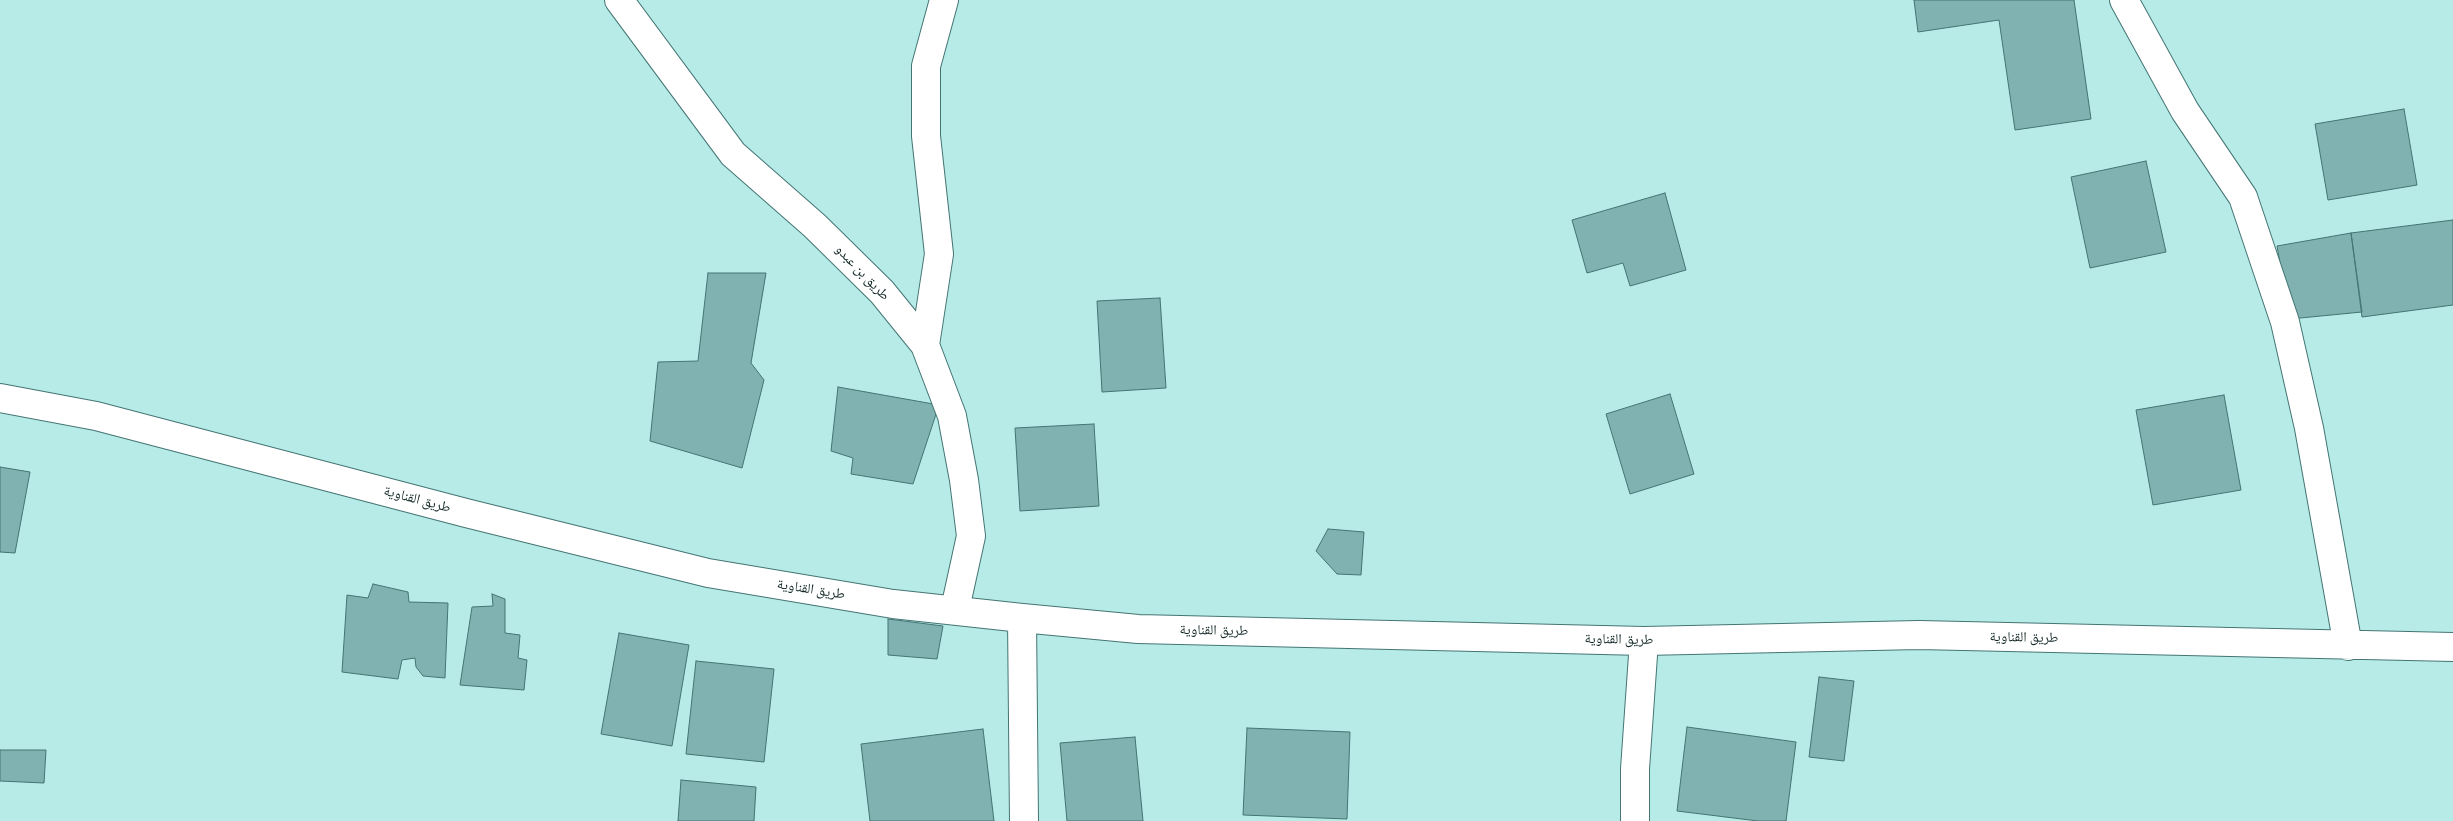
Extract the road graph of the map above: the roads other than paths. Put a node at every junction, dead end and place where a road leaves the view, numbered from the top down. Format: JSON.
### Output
{"nodes":[{"id":1,"x":619,"y":0,"type":"edge"},
{"id":2,"x":944,"y":0,"type":"edge"},
{"id":3,"x":2124,"y":0,"type":"edge"},
{"id":4,"x":925,"y":344,"type":"junction"},
{"id":5,"x":0,"y":398,"type":"edge"},
{"id":6,"x":955,"y":609,"type":"junction"},
{"id":7,"x":1022,"y":618,"type":"junction"},
{"id":8,"x":1644,"y":641,"type":"junction"},
{"id":9,"x":2348,"y":646,"type":"junction"},
{"id":10,"x":2453,"y":647,"type":"edge"},
{"id":11,"x":1024,"y":821,"type":"edge"},
{"id":12,"x":1635,"y":821,"type":"edge"}],
"edges":[{"from":1,"to":4,"type":"street","name":"طريق بن عبدو"},
{"from":2,"to":4,"type":"street"},
{"from":3,"to":9,"type":"street"},
{"from":4,"to":6,"type":"street","name":"طريق بن عبدو"},
{"from":5,"to":6,"type":"street","name":"طريق القناوية"},
{"from":6,"to":7,"type":"street","name":"طريق القناوية"},
{"from":7,"to":8,"type":"street","name":"طريق القناوية"},
{"from":7,"to":11,"type":"street"},
{"from":8,"to":9,"type":"street","name":"طريق القناوية"},
{"from":8,"to":12,"type":"street"},
{"from":9,"to":10,"type":"street","name":"طريق القناوية"}]}
